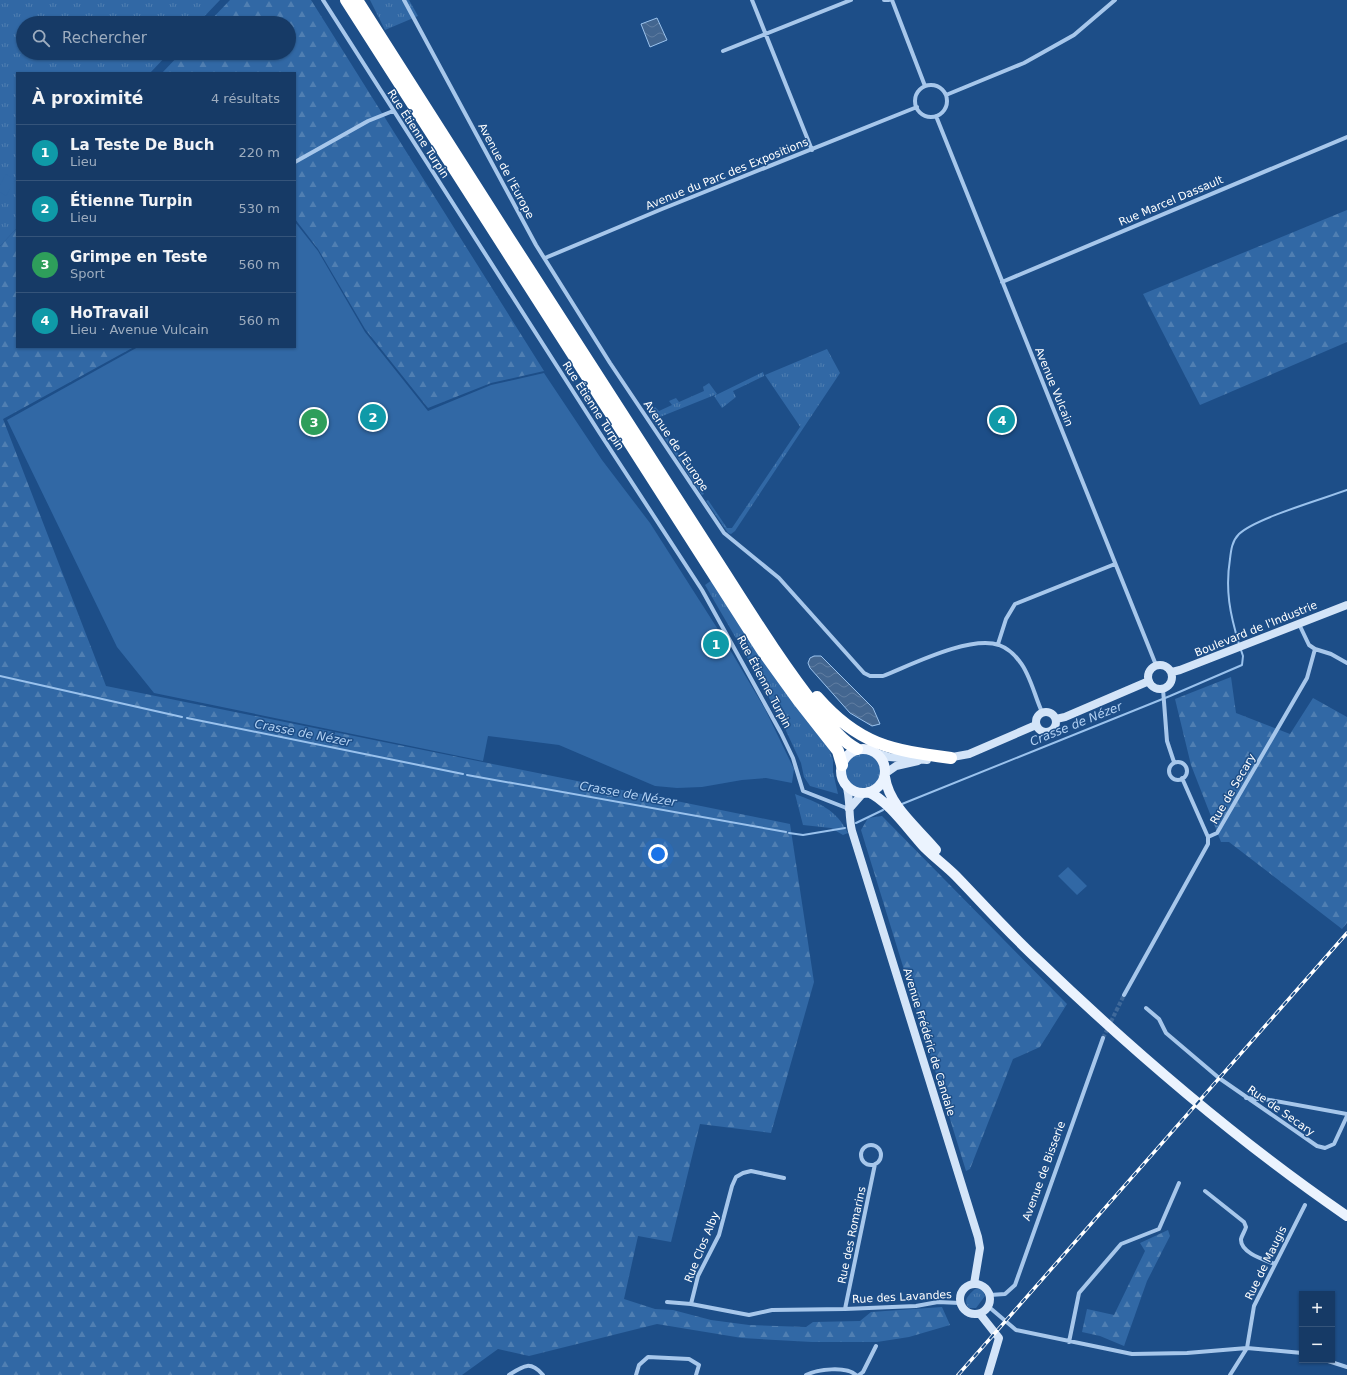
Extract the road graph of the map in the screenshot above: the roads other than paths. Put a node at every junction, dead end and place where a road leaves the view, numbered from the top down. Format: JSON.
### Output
{"nodes":[{"id":1,"x":323,"y":0,"type":"edge"},
{"id":2,"x":346,"y":0,"type":"edge"},
{"id":3,"x":357,"y":0,"type":"edge"},
{"id":4,"x":367,"y":0,"type":"edge"},
{"id":5,"x":404,"y":0,"type":"edge"},
{"id":6,"x":752,"y":0,"type":"edge"},
{"id":7,"x":851,"y":0,"type":"edge"},
{"id":8,"x":884,"y":0,"type":"edge"},
{"id":9,"x":889,"y":0,"type":"edge"},
{"id":10,"x":892,"y":0,"type":"edge"},
{"id":11,"x":1115,"y":0,"type":"edge"},
{"id":12,"x":766,"y":34,"type":"junction"},
{"id":13,"x":723,"y":52,"type":"dead end"},
{"id":14,"x":392,"y":54,"type":"junction"},
{"id":15,"x":925,"y":86,"type":"junction"},
{"id":16,"x":946,"y":95,"type":"junction"},
{"id":17,"x":916,"y":107,"type":"junction"},
{"id":18,"x":393,"y":111,"type":"junction"},
{"id":19,"x":936,"y":116,"type":"junction"},
{"id":20,"x":1347,"y":137,"type":"edge"},
{"id":21,"x":812,"y":150,"type":"junction"},
{"id":22,"x":296,"y":161,"type":"edge"},
{"id":23,"x":545,"y":258,"type":"junction"},
{"id":24,"x":1002,"y":282,"type":"junction"},
{"id":25,"x":1115,"y":564,"type":"junction"},
{"id":26,"x":724,"y":572,"type":"junction"},
{"id":27,"x":1347,"y":604,"type":"edge"},
{"id":28,"x":1299,"y":624,"type":"junction"},
{"id":29,"x":998,"y":644,"type":"junction"},
{"id":30,"x":1315,"y":649,"type":"junction"},
{"id":31,"x":1347,"y":664,"type":"edge"},
{"id":32,"x":1156,"y":665,"type":"junction"},
{"id":33,"x":1172,"y":672,"type":"junction"},
{"id":34,"x":1149,"y":681,"type":"junction"},
{"id":35,"x":1163,"y":692,"type":"junction"},
{"id":36,"x":1042,"y":712,"type":"junction"},
{"id":37,"x":1056,"y":719,"type":"junction"},
{"id":38,"x":1036,"y":725,"type":"junction"},
{"id":39,"x":857,"y":749,"type":"junction"},
{"id":40,"x":877,"y":753,"type":"junction"},
{"id":41,"x":951,"y":758,"type":"junction"},
{"id":42,"x":922,"y":760,"type":"junction"},
{"id":43,"x":1174,"y":762,"type":"junction"},
{"id":44,"x":842,"y":765,"type":"junction"},
{"id":45,"x":885,"y":775,"type":"junction"},
{"id":46,"x":1182,"y":778,"type":"junction"},
{"id":47,"x":846,"y":784,"type":"junction"},
{"id":48,"x":866,"y":792,"type":"junction"},
{"id":49,"x":849,"y":809,"type":"junction"},
{"id":50,"x":1208,"y":837,"type":"junction"},
{"id":51,"x":954,"y":874,"type":"junction"},
{"id":52,"x":1124,"y":995,"type":"tunnel mouth"},
{"id":53,"x":1146,"y":1008,"type":"dead end"},
{"id":54,"x":1103,"y":1038,"type":"tunnel mouth"},
{"id":55,"x":1245,"y":1098,"type":"junction"},
{"id":56,"x":1347,"y":1115,"type":"edge"},
{"id":57,"x":875,"y":1164,"type":"junction"},
{"id":58,"x":784,"y":1178,"type":"dead end"},
{"id":59,"x":1179,"y":1182,"type":"dead end"},
{"id":60,"x":1206,"y":1191,"type":"dead end"},
{"id":61,"x":1305,"y":1204,"type":"dead end"},
{"id":62,"x":1347,"y":1216,"type":"edge"},
{"id":63,"x":1275,"y":1264,"type":"junction"},
{"id":64,"x":974,"y":1284,"type":"junction"},
{"id":65,"x":990,"y":1295,"type":"junction"},
{"id":66,"x":667,"y":1302,"type":"dead end"},
{"id":67,"x":960,"y":1303,"type":"junction"},
{"id":68,"x":691,"y":1304,"type":"junction"},
{"id":69,"x":989,"y":1307,"type":"junction"},
{"id":70,"x":846,"y":1309,"type":"junction"},
{"id":71,"x":980,"y":1314,"type":"junction"},
{"id":72,"x":1068,"y":1342,"type":"junction"},
{"id":73,"x":876,"y":1346,"type":"dead end"},
{"id":74,"x":1247,"y":1348,"type":"junction"},
{"id":75,"x":1299,"y":1353,"type":"edge"},
{"id":76,"x":1334,"y":1363,"type":"edge"},
{"id":77,"x":1347,"y":1367,"type":"edge"},
{"id":78,"x":509,"y":1375,"type":"edge"},
{"id":79,"x":542,"y":1375,"type":"edge"},
{"id":80,"x":636,"y":1375,"type":"edge"},
{"id":81,"x":696,"y":1375,"type":"edge"},
{"id":82,"x":806,"y":1375,"type":"edge"},
{"id":83,"x":858,"y":1375,"type":"edge"},
{"id":84,"x":988,"y":1375,"type":"edge"},
{"id":85,"x":1230,"y":1375,"type":"edge"}],
"edges":[{"from":1,"to":18,"type":"street","name":"Rue Étienne Turpin"},
{"from":2,"to":44,"type":"highway"},
{"from":3,"to":14,"type":"highway"},
{"from":4,"to":14,"type":"highway"},
{"from":5,"to":23,"type":"street","name":"Avenue de l'Europe"},
{"from":6,"to":12,"type":"street"},
{"from":7,"to":12,"type":"street"},
{"from":8,"to":9,"type":"street"},
{"from":10,"to":15,"type":"street"},
{"from":11,"to":16,"type":"street"},
{"from":12,"to":13,"type":"street"},
{"from":12,"to":21,"type":"street"},
{"from":14,"to":26,"type":"highway"},
{"from":15,"to":16,"type":"street"},
{"from":15,"to":17,"type":"street"},
{"from":16,"to":19,"type":"street"},
{"from":17,"to":19,"type":"street"},
{"from":17,"to":21,"type":"street","name":"Avenue du Parc des Expositions"},
{"from":18,"to":22,"type":"street"},
{"from":18,"to":49,"type":"street","name":"Rue Étienne Turpin"},
{"from":19,"to":24,"type":"street","name":"Avenue Vulcain"},
{"from":20,"to":24,"type":"street","name":"Rue Marcel Dassault"},
{"from":21,"to":23,"type":"street","name":"Avenue du Parc des Expositions"},
{"from":23,"to":29,"type":"street","name":"Avenue de l'Europe"},
{"from":24,"to":25,"type":"street","name":"Avenue Vulcain"},
{"from":25,"to":29,"type":"street"},
{"from":25,"to":32,"type":"street","name":"Avenue Vulcain"},
{"from":26,"to":39,"type":"highway"},
{"from":26,"to":41,"type":"highway"},
{"from":27,"to":28,"type":"street","name":"Boulevard de l'Industrie"},
{"from":28,"to":30,"type":"street"},
{"from":28,"to":33,"type":"street","name":"Boulevard de l'Industrie"},
{"from":29,"to":36,"type":"street"},
{"from":30,"to":31,"type":"street"},
{"from":30,"to":50,"type":"street","name":"Rue de Secary"},
{"from":32,"to":33,"type":"street"},
{"from":32,"to":34,"type":"street"},
{"from":33,"to":35,"type":"street"},
{"from":34,"to":35,"type":"street"},
{"from":34,"to":37,"type":"street"},
{"from":35,"to":43,"type":"street"},
{"from":36,"to":37,"type":"street"},
{"from":36,"to":38,"type":"street"},
{"from":37,"to":38,"type":"street"},
{"from":38,"to":41,"type":"street"},
{"from":39,"to":40,"type":"main road"},
{"from":39,"to":44,"type":"main road"},
{"from":40,"to":42,"type":"street"},
{"from":40,"to":45,"type":"main road"},
{"from":41,"to":42,"type":"street"},
{"from":42,"to":45,"type":"street"},
{"from":43,"to":46,"type":"street"},
{"from":43,"to":46,"type":"street"},
{"from":44,"to":47,"type":"main road"},
{"from":45,"to":48,"type":"main road"},
{"from":45,"to":51,"type":"main road"},
{"from":46,"to":50,"type":"street"},
{"from":47,"to":48,"type":"main road"},
{"from":47,"to":49,"type":"street","name":"Avenue Frédéric de Candale"},
{"from":48,"to":49,"type":"street"},
{"from":48,"to":51,"type":"main road"},
{"from":49,"to":64,"type":"street","name":"Avenue Frédéric de Candale"},
{"from":50,"to":52,"type":"street","name":"Rue de Secary"},
{"from":51,"to":62,"type":"main road"},
{"from":53,"to":55,"type":"street","name":"Rue de Secary"},
{"from":54,"to":65,"type":"street","name":"Avenue de Bisserie"},
{"from":55,"to":56,"type":"street"},
{"from":55,"to":56,"type":"street","name":"Rue de Secary"},
{"from":57,"to":57,"type":"street"},
{"from":57,"to":70,"type":"street","name":"Rue des Romarins"},
{"from":58,"to":68,"type":"street","name":"Rue Clos Alby"},
{"from":59,"to":72,"type":"street"},
{"from":60,"to":63,"type":"street"},
{"from":61,"to":63,"type":"street","name":"Rue de Maugis"},
{"from":63,"to":74,"type":"street","name":"Rue de Maugis"},
{"from":64,"to":65,"type":"street"},
{"from":64,"to":67,"type":"street"},
{"from":65,"to":69,"type":"street"},
{"from":66,"to":68,"type":"street"},
{"from":67,"to":70,"type":"street","name":"Rue des Lavandes"},
{"from":67,"to":71,"type":"street"},
{"from":68,"to":70,"type":"street"},
{"from":69,"to":71,"type":"street"},
{"from":69,"to":72,"type":"street"},
{"from":71,"to":84,"type":"street"},
{"from":72,"to":74,"type":"street"},
{"from":73,"to":83,"type":"street"},
{"from":74,"to":75,"type":"street"},
{"from":74,"to":85,"type":"street","name":"Rue de Maugis"},
{"from":76,"to":77,"type":"street"},
{"from":78,"to":79,"type":"street"},
{"from":80,"to":81,"type":"street"},
{"from":82,"to":83,"type":"street"}]}
